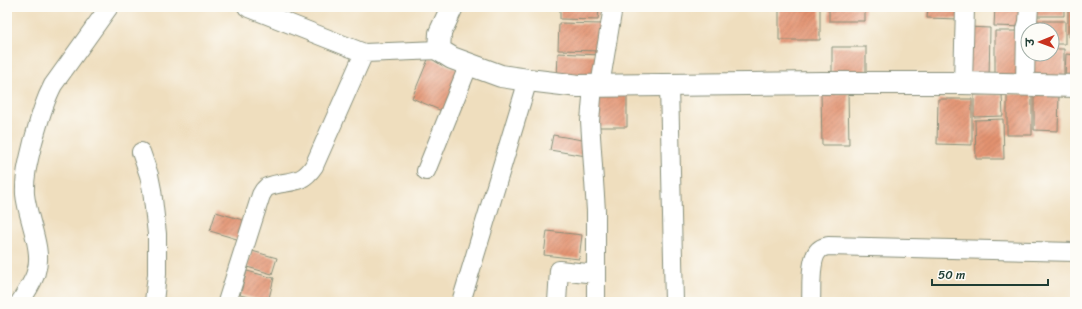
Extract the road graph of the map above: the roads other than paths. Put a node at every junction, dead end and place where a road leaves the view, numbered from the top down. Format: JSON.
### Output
{"nodes":[{"id":1,"x":109,"y":7,"type":"edge"},
{"id":2,"x":248,"y":7,"type":"edge"},
{"id":3,"x":613,"y":7,"type":"edge"},
{"id":4,"x":965,"y":7,"type":"edge"},
{"id":5,"x":1029,"y":7,"type":"edge"},
{"id":6,"x":447,"y":9,"type":"edge"},
{"id":7,"x":439,"y":50,"type":"junction"},
{"id":8,"x":364,"y":53,"type":"junction"},
{"id":9,"x":469,"y":64,"type":"junction"},
{"id":10,"x":528,"y":80,"type":"junction"},
{"id":11,"x":963,"y":83,"type":"junction"},
{"id":12,"x":669,"y":85,"type":"junction"},
{"id":13,"x":1025,"y":85,"type":"junction"},
{"id":14,"x":597,"y":86,"type":"junction"},
{"id":15,"x":1075,"y":86,"type":"edge"},
{"id":16,"x":141,"y":152,"type":"dead end"},
{"id":17,"x":426,"y":171,"type":"dead end"},
{"id":18,"x":1075,"y":252,"type":"edge"},
{"id":19,"x":596,"y":274,"type":"junction"},
{"id":20,"x":20,"y":302,"type":"edge"},
{"id":21,"x":154,"y":302,"type":"edge"},
{"id":22,"x":227,"y":302,"type":"edge"},
{"id":23,"x":461,"y":302,"type":"edge"},
{"id":24,"x":557,"y":302,"type":"edge"},
{"id":25,"x":596,"y":302,"type":"edge"},
{"id":26,"x":674,"y":302,"type":"edge"},
{"id":27,"x":812,"y":302,"type":"edge"}],
"edges":[{"from":1,"to":20,"type":"street"},
{"from":2,"to":8,"type":"street"},
{"from":3,"to":14,"type":"street"},
{"from":4,"to":11,"type":"street"},
{"from":5,"to":13,"type":"street"},
{"from":6,"to":7,"type":"street"},
{"from":7,"to":8,"type":"street"},
{"from":7,"to":9,"type":"street"},
{"from":8,"to":22,"type":"street"},
{"from":9,"to":10,"type":"street"},
{"from":9,"to":17,"type":"street"},
{"from":10,"to":14,"type":"street"},
{"from":10,"to":23,"type":"street"},
{"from":11,"to":12,"type":"street"},
{"from":11,"to":13,"type":"street"},
{"from":12,"to":14,"type":"street"},
{"from":12,"to":26,"type":"street"},
{"from":13,"to":15,"type":"street"},
{"from":14,"to":19,"type":"street"},
{"from":16,"to":21,"type":"street"},
{"from":18,"to":27,"type":"street"},
{"from":19,"to":24,"type":"street"},
{"from":19,"to":25,"type":"street"}]}
